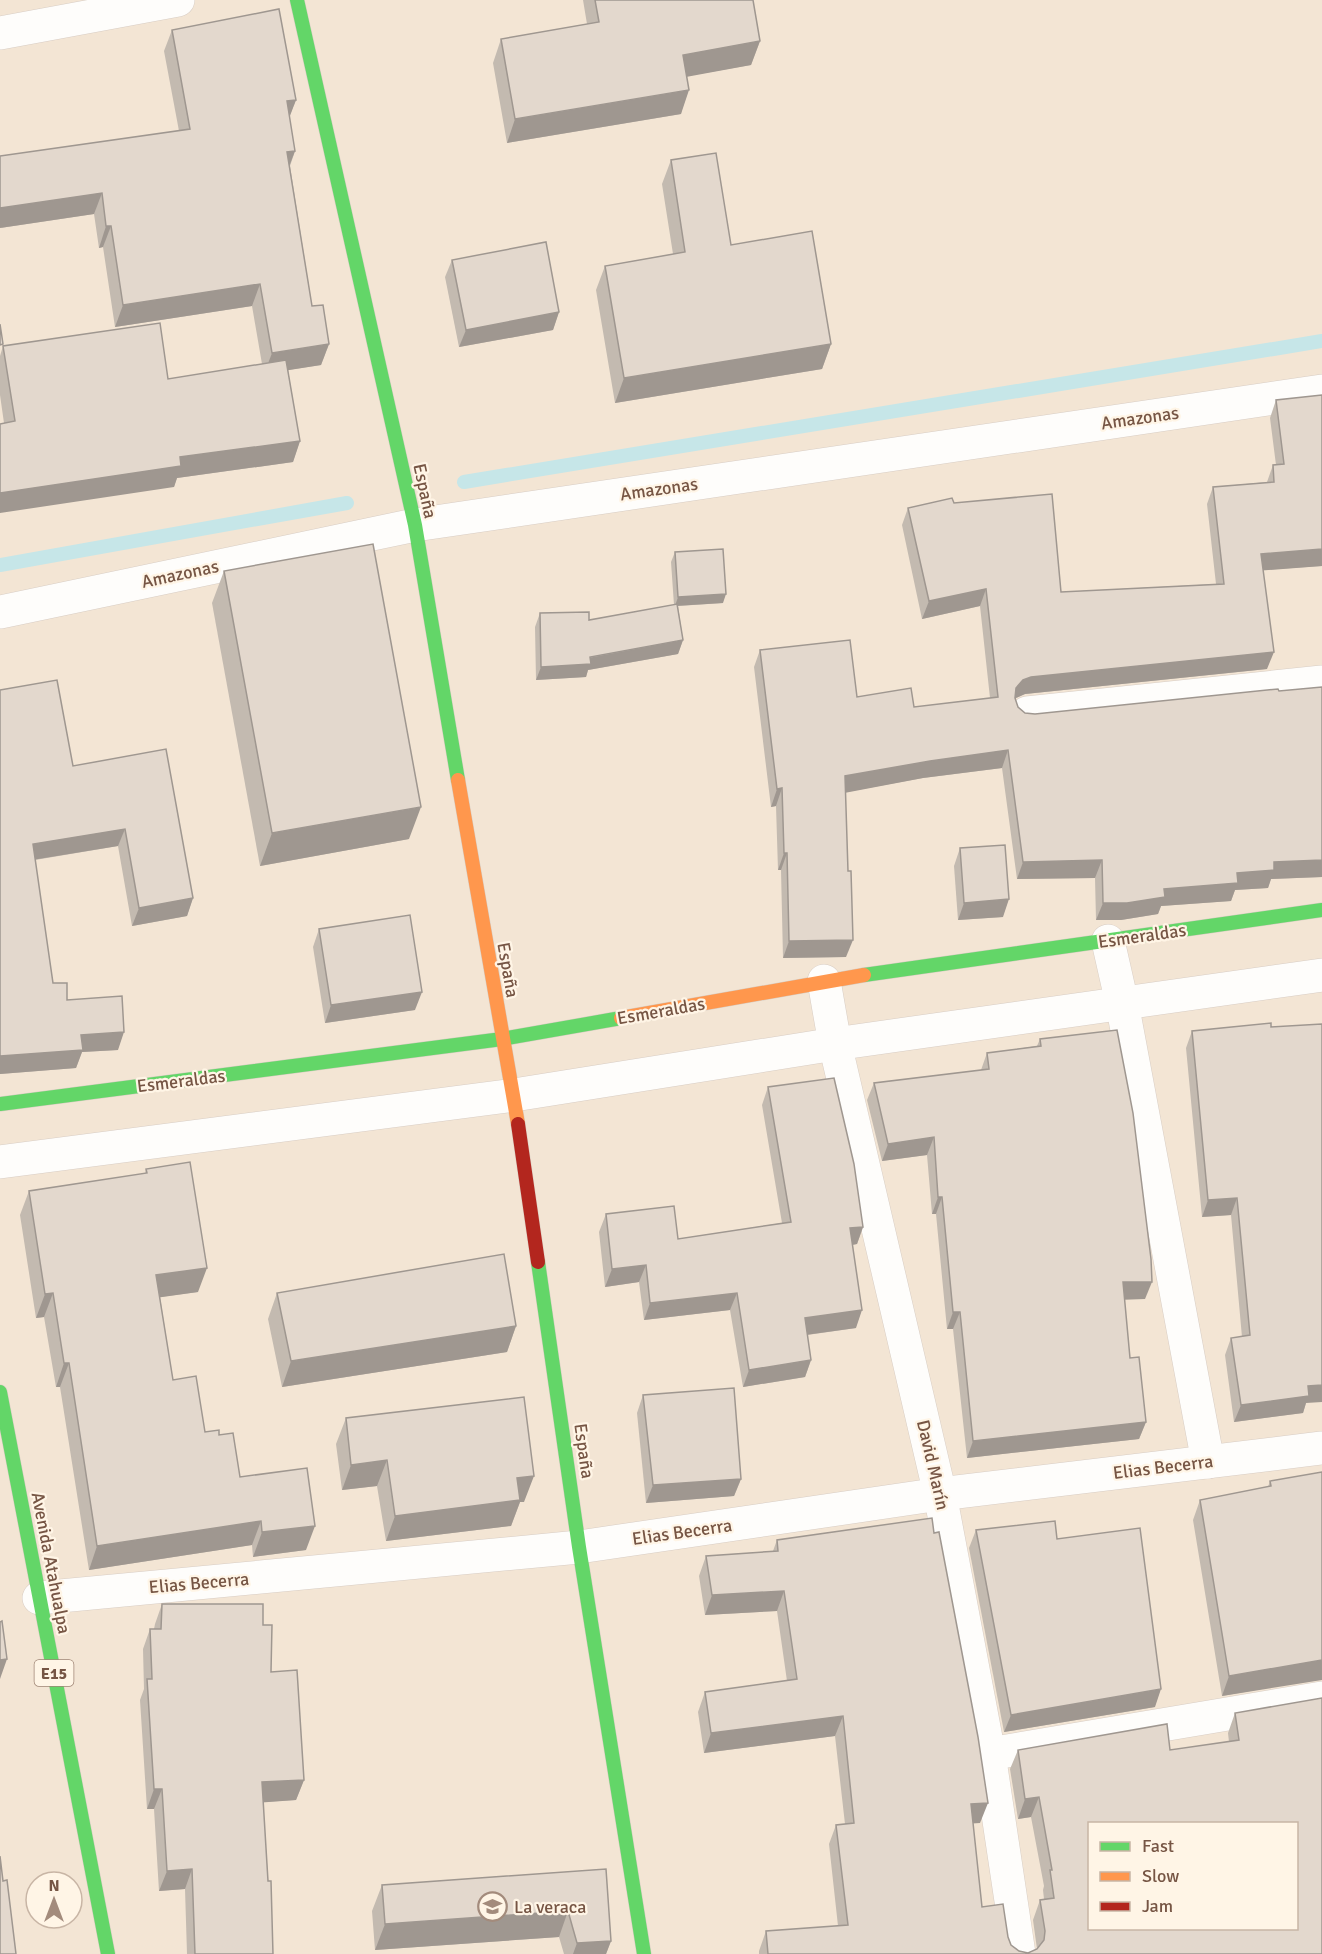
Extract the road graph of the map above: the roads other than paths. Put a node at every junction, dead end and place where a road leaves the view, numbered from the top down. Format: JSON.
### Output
{"nodes":[{"id":1,"x":178,"y":0,"type":"edge"},
{"id":2,"x":297,"y":0,"type":"edge"},
{"id":3,"x":0,"y":33,"type":"edge"},
{"id":4,"x":1322,"y":391,"type":"edge"},
{"id":5,"x":414,"y":525,"type":"junction"},
{"id":6,"x":0,"y":612,"type":"edge"},
{"id":7,"x":1322,"y":682,"type":"edge"},
{"id":8,"x":1027,"y":713,"type":"edge"},
{"id":9,"x":1322,"y":910,"type":"edge"},
{"id":10,"x":1108,"y":941,"type":"junction"},
{"id":11,"x":1322,"y":975,"type":"edge"},
{"id":12,"x":824,"y":981,"type":"junction"},
{"id":13,"x":1122,"y":1003,"type":"junction"},
{"id":14,"x":502,"y":1039,"type":"junction"},
{"id":15,"x":835,"y":1044,"type":"junction"},
{"id":16,"x":514,"y":1095,"type":"junction"},
{"id":17,"x":0,"y":1104,"type":"edge"},
{"id":18,"x":0,"y":1162,"type":"edge"},
{"id":19,"x":0,"y":1392,"type":"edge"},
{"id":20,"x":1322,"y":1448,"type":"edge"},
{"id":21,"x":1208,"y":1462,"type":"junction"},
{"id":22,"x":940,"y":1494,"type":"junction"},
{"id":23,"x":579,"y":1547,"type":"junction"},
{"id":24,"x":39,"y":1598,"type":"junction"},
{"id":25,"x":1322,"y":1698,"type":"edge"},
{"id":26,"x":989,"y":1754,"type":"junction"},
{"id":27,"x":108,"y":1954,"type":"edge"},
{"id":28,"x":644,"y":1954,"type":"edge"},
{"id":29,"x":1019,"y":1954,"type":"edge"}],
"edges":[{"from":1,"to":3,"type":"street"},
{"from":2,"to":5,"type":"main road","name":"España"},
{"from":4,"to":5,"type":"street","name":"Amazonas"},
{"from":5,"to":6,"type":"street","name":"Amazonas"},
{"from":5,"to":14,"type":"main road","name":"España"},
{"from":7,"to":8,"type":"street"},
{"from":9,"to":10,"type":"main road","name":"Esmeraldas"},
{"from":10,"to":12,"type":"main road","name":"Esmeraldas"},
{"from":10,"to":13,"type":"street"},
{"from":11,"to":13,"type":"street"},
{"from":12,"to":14,"type":"main road","name":"Esmeraldas"},
{"from":12,"to":15,"type":"street","name":"David Marín"},
{"from":13,"to":15,"type":"street"},
{"from":13,"to":21,"type":"street"},
{"from":14,"to":16,"type":"main road","name":"España"},
{"from":14,"to":17,"type":"main road","name":"Esmeraldas"},
{"from":15,"to":16,"type":"street"},
{"from":15,"to":22,"type":"street","name":"David Marín"},
{"from":16,"to":18,"type":"street"},
{"from":16,"to":23,"type":"main road","name":"España"},
{"from":19,"to":24,"type":"main road","name":"Avenida Atahualpa","number":"E15"},
{"from":20,"to":21,"type":"street","name":"Elias Becerra"},
{"from":21,"to":22,"type":"street","name":"Elias Becerra"},
{"from":22,"to":23,"type":"street","name":"Elias Becerra"},
{"from":22,"to":26,"type":"street","name":"David Marín"},
{"from":23,"to":24,"type":"street","name":"Elias Becerra"},
{"from":23,"to":28,"type":"main road","name":"España"},
{"from":24,"to":27,"type":"main road","name":"Avenida Atahualpa","number":"E15"},
{"from":25,"to":26,"type":"street"},
{"from":26,"to":29,"type":"street","name":"David Marín"}]}
